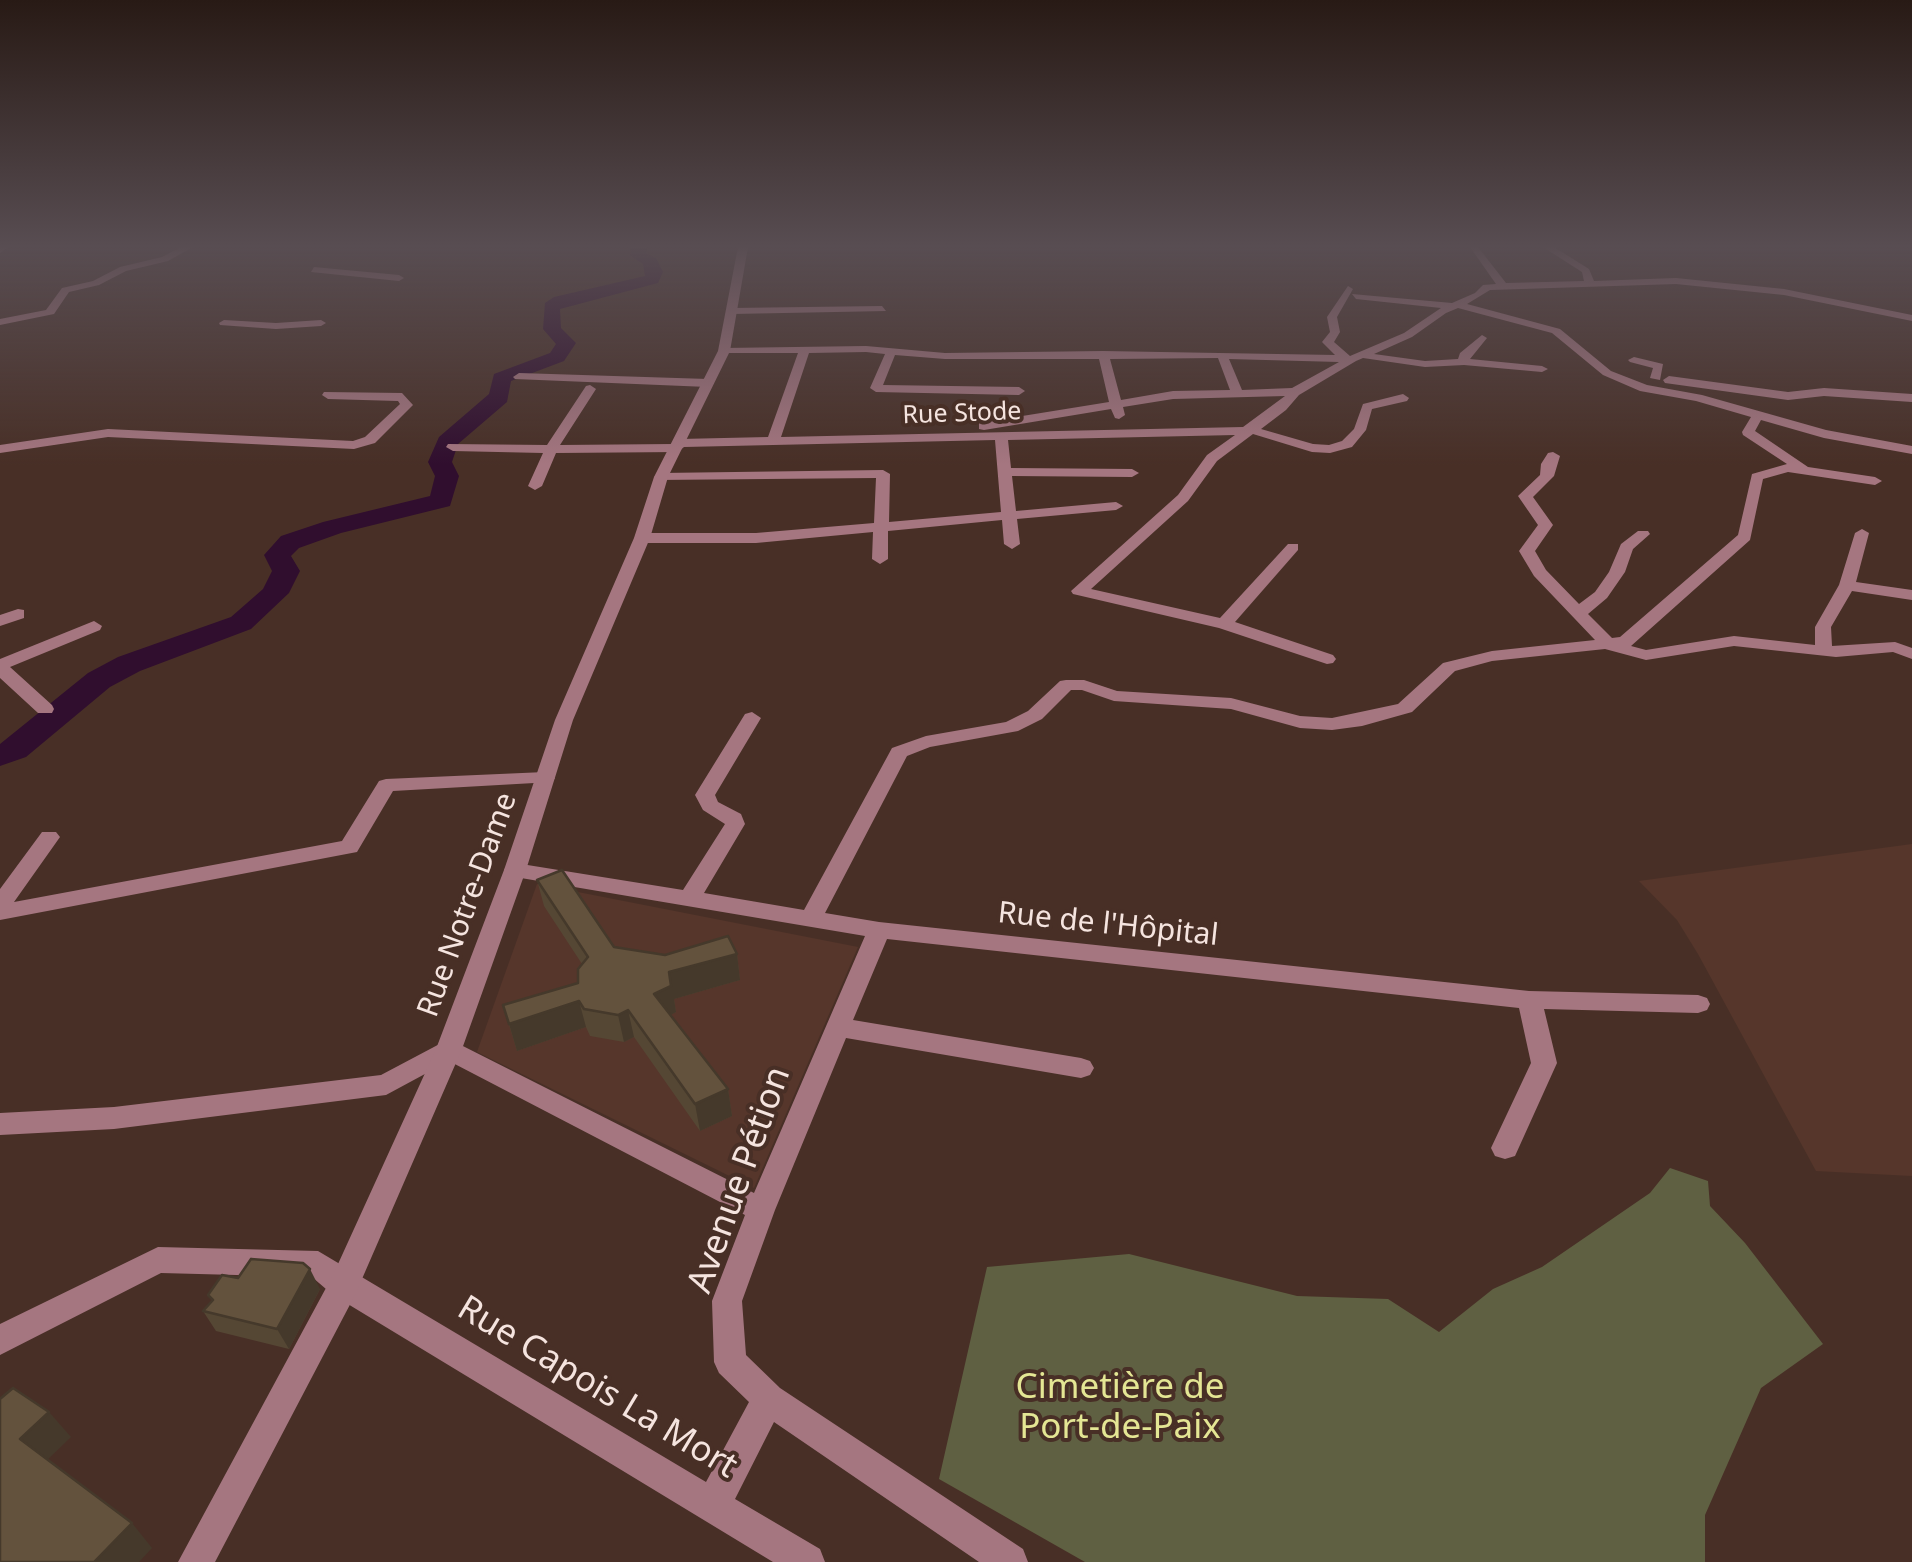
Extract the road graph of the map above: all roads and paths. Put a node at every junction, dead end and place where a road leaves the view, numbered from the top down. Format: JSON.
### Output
{"nodes":[{"id":1,"x":730,"y":320,"type":"edge"},
{"id":2,"x":1333,"y":320,"type":"edge"},
{"id":3,"x":1425,"y":320,"type":"edge"},
{"id":4,"x":1512,"y":320,"type":"edge"},
{"id":5,"x":224,"y":322,"type":"dead end"},
{"id":6,"x":321,"y":323,"type":"dead end"},
{"id":7,"x":1482,"y":338,"type":"dead end"},
{"id":8,"x":805,"y":349,"type":"junction"},
{"id":9,"x":724,"y":351,"type":"junction"},
{"id":10,"x":891,"y":352,"type":"junction"},
{"id":11,"x":1103,"y":354,"type":"junction"},
{"id":12,"x":1222,"y":355,"type":"junction"},
{"id":13,"x":1354,"y":357,"type":"junction"},
{"id":14,"x":1634,"y":360,"type":"dead end"},
{"id":15,"x":1464,"y":362,"type":"junction"},
{"id":16,"x":1542,"y":369,"type":"dead end"},
{"id":17,"x":520,"y":377,"type":"dead end"},
{"id":18,"x":1656,"y":378,"type":"junction"},
{"id":19,"x":708,"y":383,"type":"junction"},
{"id":20,"x":1632,"y":383,"type":"junction"},
{"id":21,"x":590,"y":388,"type":"dead end"},
{"id":22,"x":1295,"y":392,"type":"junction"},
{"id":23,"x":1236,"y":393,"type":"junction"},
{"id":24,"x":328,"y":396,"type":"dead end"},
{"id":25,"x":1403,"y":398,"type":"dead end"},
{"id":26,"x":1912,"y":398,"type":"edge"},
{"id":27,"x":1117,"y":404,"type":"junction"},
{"id":28,"x":1758,"y":415,"type":"junction"},
{"id":29,"x":1024,"y":418,"type":"junction"},
{"id":30,"x":1246,"y":430,"type":"junction"},
{"id":31,"x":1124,"y":431,"type":"junction"},
{"id":32,"x":1001,"y":436,"type":"junction"},
{"id":33,"x":929,"y":438,"type":"junction"},
{"id":34,"x":773,"y":442,"type":"junction"},
{"id":35,"x":679,"y":446,"type":"junction"},
{"id":36,"x":453,"y":447,"type":"dead end"},
{"id":37,"x":0,"y":449,"type":"edge"},
{"id":38,"x":552,"y":449,"type":"junction"},
{"id":39,"x":1912,"y":450,"type":"edge"},
{"id":40,"x":1554,"y":456,"type":"dead end"},
{"id":41,"x":1803,"y":469,"type":"junction"},
{"id":42,"x":1005,"y":472,"type":"junction"},
{"id":43,"x":1132,"y":473,"type":"dead end"},
{"id":44,"x":661,"y":478,"type":"junction"},
{"id":45,"x":1874,"y":481,"type":"dead end"},
{"id":46,"x":535,"y":486,"type":"dead end"},
{"id":47,"x":1116,"y":506,"type":"dead end"},
{"id":48,"x":1009,"y":514,"type":"junction"},
{"id":49,"x":882,"y":526,"type":"junction"},
{"id":50,"x":1862,"y":533,"type":"dead end"},
{"id":51,"x":1642,"y":534,"type":"dead end"},
{"id":52,"x":642,"y":538,"type":"junction"},
{"id":53,"x":1012,"y":544,"type":"dead end"},
{"id":54,"x":1293,"y":547,"type":"dead end"},
{"id":55,"x":880,"y":559,"type":"dead end"},
{"id":56,"x":1847,"y":585,"type":"junction"},
{"id":57,"x":1912,"y":596,"type":"edge"},
{"id":58,"x":1580,"y":612,"type":"junction"},
{"id":59,"x":18,"y":614,"type":"dead end"},
{"id":60,"x":0,"y":620,"type":"edge"},
{"id":61,"x":1224,"y":624,"type":"junction"},
{"id":62,"x":94,"y":626,"type":"dead end"},
{"id":63,"x":1608,"y":646,"type":"junction"},
{"id":64,"x":1824,"y":651,"type":"junction"},
{"id":65,"x":1912,"y":654,"type":"edge"},
{"id":66,"x":1327,"y":659,"type":"dead end"},
{"id":67,"x":0,"y":667,"type":"edge"},
{"id":68,"x":45,"y":709,"type":"dead end"},
{"id":69,"x":752,"y":718,"type":"dead end"},
{"id":70,"x":545,"y":778,"type":"junction"},
{"id":71,"x":49,"y":837,"type":"dead end"},
{"id":72,"x":515,"y":870,"type":"junction"},
{"id":73,"x":689,"y":899,"type":"junction"},
{"id":74,"x":0,"y":905,"type":"edge"},
{"id":75,"x":0,"y":912,"type":"edge"},
{"id":76,"x":811,"y":919,"type":"junction"},
{"id":77,"x":878,"y":930,"type":"junction"},
{"id":78,"x":1528,"y":1000,"type":"junction"},
{"id":79,"x":1698,"y":1004,"type":"dead end"},
{"id":80,"x":838,"y":1027,"type":"junction"},
{"id":81,"x":449,"y":1049,"type":"junction"},
{"id":82,"x":1080,"y":1068,"type":"dead end"},
{"id":83,"x":0,"y":1124,"type":"edge"},
{"id":84,"x":1506,"y":1148,"type":"dead end"},
{"id":85,"x":761,"y":1210,"type":"junction"},
{"id":86,"x":344,"y":1285,"type":"junction"},
{"id":87,"x":0,"y":1340,"type":"edge"},
{"id":88,"x":768,"y":1400,"type":"junction"},
{"id":89,"x":714,"y":1503,"type":"junction"},
{"id":90,"x":196,"y":1562,"type":"edge"},
{"id":91,"x":806,"y":1562,"type":"edge"},
{"id":92,"x":1010,"y":1562,"type":"edge"}],
"edges":[{"from":1,"to":9,"type":"street","name":"Rue Notre-Dame"},
{"from":2,"to":13,"type":"street"},
{"from":3,"to":13,"type":"street"},
{"from":4,"to":20,"type":"street"},
{"from":5,"to":6,"type":"street"},
{"from":7,"to":15,"type":"street"},
{"from":8,"to":9,"type":"street"},
{"from":8,"to":10,"type":"street"},
{"from":8,"to":34,"type":"street"},
{"from":9,"to":19,"type":"street","name":"Rue Notre-Dame"},
{"from":10,"to":11,"type":"street"},
{"from":10,"to":29,"type":"street"},
{"from":11,"to":12,"type":"street"},
{"from":11,"to":27,"type":"street"},
{"from":12,"to":13,"type":"street"},
{"from":12,"to":23,"type":"street"},
{"from":13,"to":15,"type":"street"},
{"from":13,"to":22,"type":"street"},
{"from":14,"to":18,"type":"street"},
{"from":15,"to":16,"type":"street"},
{"from":17,"to":19,"type":"street"},
{"from":18,"to":20,"type":"street"},
{"from":18,"to":26,"type":"street"},
{"from":19,"to":35,"type":"street","name":"Rue Notre-Dame"},
{"from":20,"to":28,"type":"street"},
{"from":21,"to":38,"type":"street"},
{"from":22,"to":23,"type":"street"},
{"from":22,"to":30,"type":"street"},
{"from":23,"to":27,"type":"street"},
{"from":24,"to":37,"type":"street"},
{"from":25,"to":30,"type":"street","name":"Rue Stode"},
{"from":27,"to":29,"type":"street"},
{"from":27,"to":31,"type":"street"},
{"from":28,"to":39,"type":"street"},
{"from":28,"to":41,"type":"street"},
{"from":29,"to":33,"type":"street"},
{"from":30,"to":31,"type":"street","name":"Rue Stode"},
{"from":30,"to":61,"type":"street"},
{"from":31,"to":32,"type":"street","name":"Rue Stode"},
{"from":32,"to":33,"type":"street","name":"Rue Stode"},
{"from":32,"to":42,"type":"street"},
{"from":33,"to":34,"type":"street","name":"Rue Stode"},
{"from":34,"to":35,"type":"street","name":"Rue Stode"},
{"from":35,"to":38,"type":"street","name":"Rue Stode"},
{"from":35,"to":44,"type":"street","name":"Rue Notre-Dame"},
{"from":36,"to":38,"type":"street","name":"Rue Stode"},
{"from":38,"to":46,"type":"street"},
{"from":40,"to":58,"type":"street"},
{"from":41,"to":45,"type":"street"},
{"from":41,"to":63,"type":"street"},
{"from":42,"to":43,"type":"street"},
{"from":42,"to":48,"type":"street"},
{"from":44,"to":49,"type":"street"},
{"from":44,"to":52,"type":"street","name":"Rue Notre-Dame"},
{"from":47,"to":48,"type":"street"},
{"from":48,"to":49,"type":"street"},
{"from":48,"to":53,"type":"street"},
{"from":49,"to":52,"type":"street"},
{"from":49,"to":55,"type":"street"},
{"from":50,"to":56,"type":"street"},
{"from":51,"to":58,"type":"street"},
{"from":52,"to":70,"type":"street","name":"Rue Notre-Dame"},
{"from":54,"to":61,"type":"street"},
{"from":56,"to":57,"type":"street"},
{"from":56,"to":64,"type":"street"},
{"from":58,"to":63,"type":"street"},
{"from":59,"to":60,"type":"street"},
{"from":61,"to":66,"type":"street"},
{"from":62,"to":67,"type":"street"},
{"from":63,"to":64,"type":"street"},
{"from":63,"to":76,"type":"street"},
{"from":64,"to":65,"type":"street"},
{"from":67,"to":68,"type":"street"},
{"from":69,"to":73,"type":"street"},
{"from":70,"to":72,"type":"street","name":"Rue Notre-Dame"},
{"from":70,"to":75,"type":"street"},
{"from":71,"to":74,"type":"street"},
{"from":72,"to":73,"type":"street","name":"Rue de l'Hôpital"},
{"from":72,"to":81,"type":"street","name":"Rue Notre-Dame"},
{"from":73,"to":76,"type":"street","name":"Rue de l'Hôpital"},
{"from":76,"to":77,"type":"street","name":"Rue de l'Hôpital"},
{"from":77,"to":78,"type":"street","name":"Rue de l'Hôpital"},
{"from":77,"to":80,"type":"street","name":"Avenue Pétion"},
{"from":78,"to":79,"type":"street","name":"Rue de l'Hôpital"},
{"from":78,"to":84,"type":"street"},
{"from":80,"to":82,"type":"street"},
{"from":80,"to":85,"type":"street","name":"Avenue Pétion"},
{"from":81,"to":83,"type":"street"},
{"from":81,"to":85,"type":"street"},
{"from":81,"to":86,"type":"street","name":"Rue Notre-Dame"},
{"from":85,"to":88,"type":"street","name":"Avenue Pétion"},
{"from":86,"to":87,"type":"street","name":"Rue Capois La Mort"},
{"from":86,"to":89,"type":"street","name":"Rue Capois La Mort"},
{"from":86,"to":90,"type":"street","name":"Rue Notre-Dame"},
{"from":88,"to":89,"type":"street"},
{"from":88,"to":92,"type":"street","name":"Avenue Pétion"},
{"from":89,"to":91,"type":"street","name":"Rue Capois La Mort"}]}
